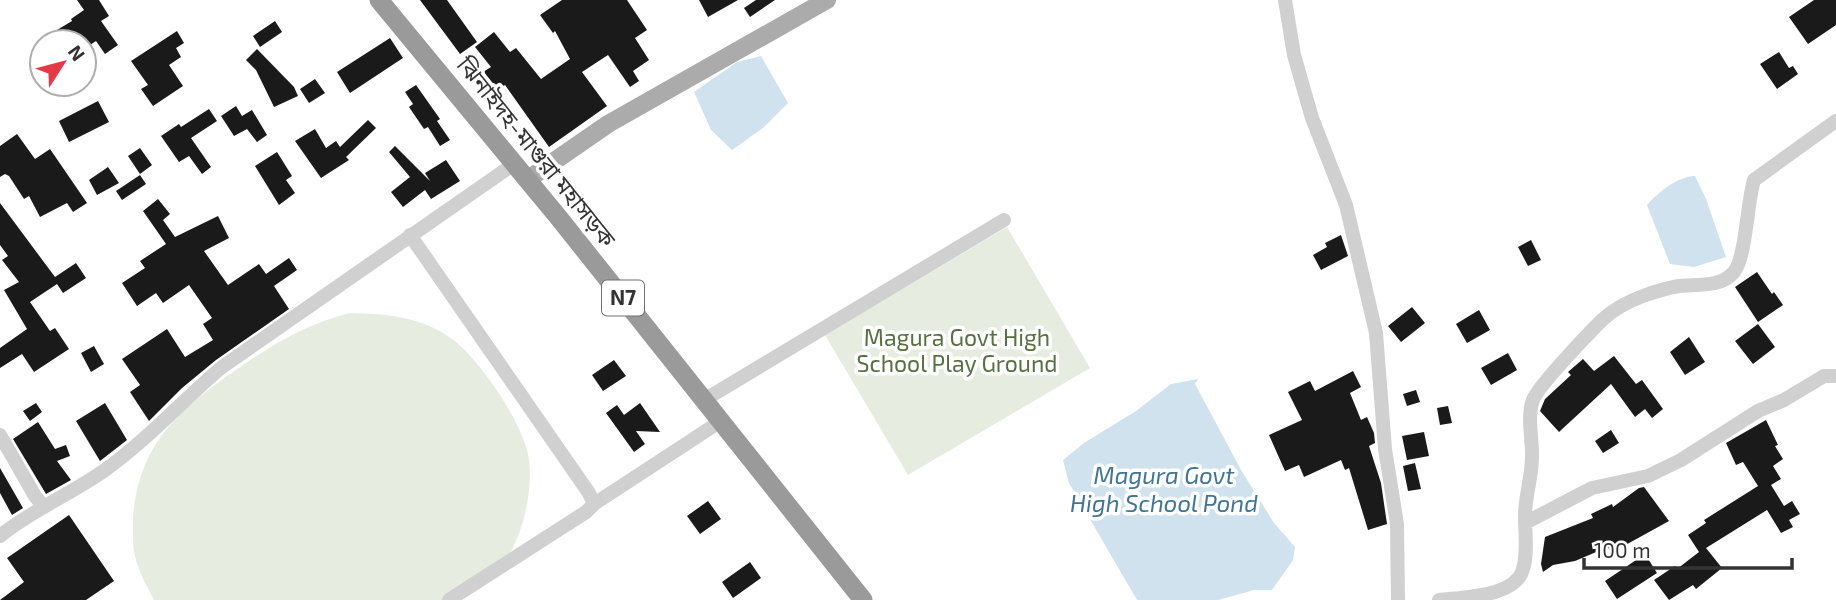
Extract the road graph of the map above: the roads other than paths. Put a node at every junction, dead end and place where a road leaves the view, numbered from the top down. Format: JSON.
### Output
{"nodes":[{"id":1,"x":379,"y":0,"type":"edge"},
{"id":2,"x":827,"y":0,"type":"edge"},
{"id":3,"x":1285,"y":0,"type":"edge"},
{"id":4,"x":1836,"y":121,"type":"edge"},
{"id":5,"x":514,"y":164,"type":"junction"},
{"id":6,"x":527,"y":180,"type":"junction"},
{"id":7,"x":1004,"y":220,"type":"dead end"},
{"id":8,"x":410,"y":235,"type":"junction"},
{"id":9,"x":1836,"y":376,"type":"edge"},
{"id":10,"x":704,"y":400,"type":"junction"},
{"id":11,"x":721,"y":421,"type":"junction"},
{"id":12,"x":0,"y":435,"type":"edge"},
{"id":13,"x":594,"y":504,"type":"junction"},
{"id":14,"x":44,"y":507,"type":"junction"},
{"id":15,"x":1525,"y":523,"type":"junction"},
{"id":16,"x":0,"y":536,"type":"edge"},
{"id":17,"x":449,"y":600,"type":"edge"},
{"id":18,"x":863,"y":600,"type":"edge"},
{"id":19,"x":1398,"y":600,"type":"edge"},
{"id":20,"x":1439,"y":600,"type":"edge"}],
"edges":[{"from":1,"to":5,"type":"highway","name":"ঝিনাইদহ-মাগুরা মহাসড়ক","number":"N7"},
{"from":2,"to":6,"type":"main road"},
{"from":3,"to":19,"type":"street"},
{"from":4,"to":15,"type":"street"},
{"from":5,"to":6,"type":"highway","name":"ঝিনাইদহ-মাগুরা মহাসড়ক","number":"N7"},
{"from":5,"to":8,"type":"street"},
{"from":6,"to":10,"type":"highway","name":"ঝিনাইদহ-মাগুরা মহাসড়ক","number":"N7"},
{"from":7,"to":10,"type":"street"},
{"from":8,"to":13,"type":"street"},
{"from":8,"to":14,"type":"street"},
{"from":9,"to":15,"type":"street"},
{"from":10,"to":11,"type":"highway","name":"ঝিনাইদহ-মাগুরা মহাসড়ক","number":"N7"},
{"from":11,"to":13,"type":"street"},
{"from":11,"to":18,"type":"highway","name":"ঝিনাইদহ-মাগুরা মহাসড়ক","number":"N7"},
{"from":12,"to":14,"type":"street"},
{"from":13,"to":17,"type":"street"},
{"from":14,"to":16,"type":"street"},
{"from":15,"to":20,"type":"street"}]}
